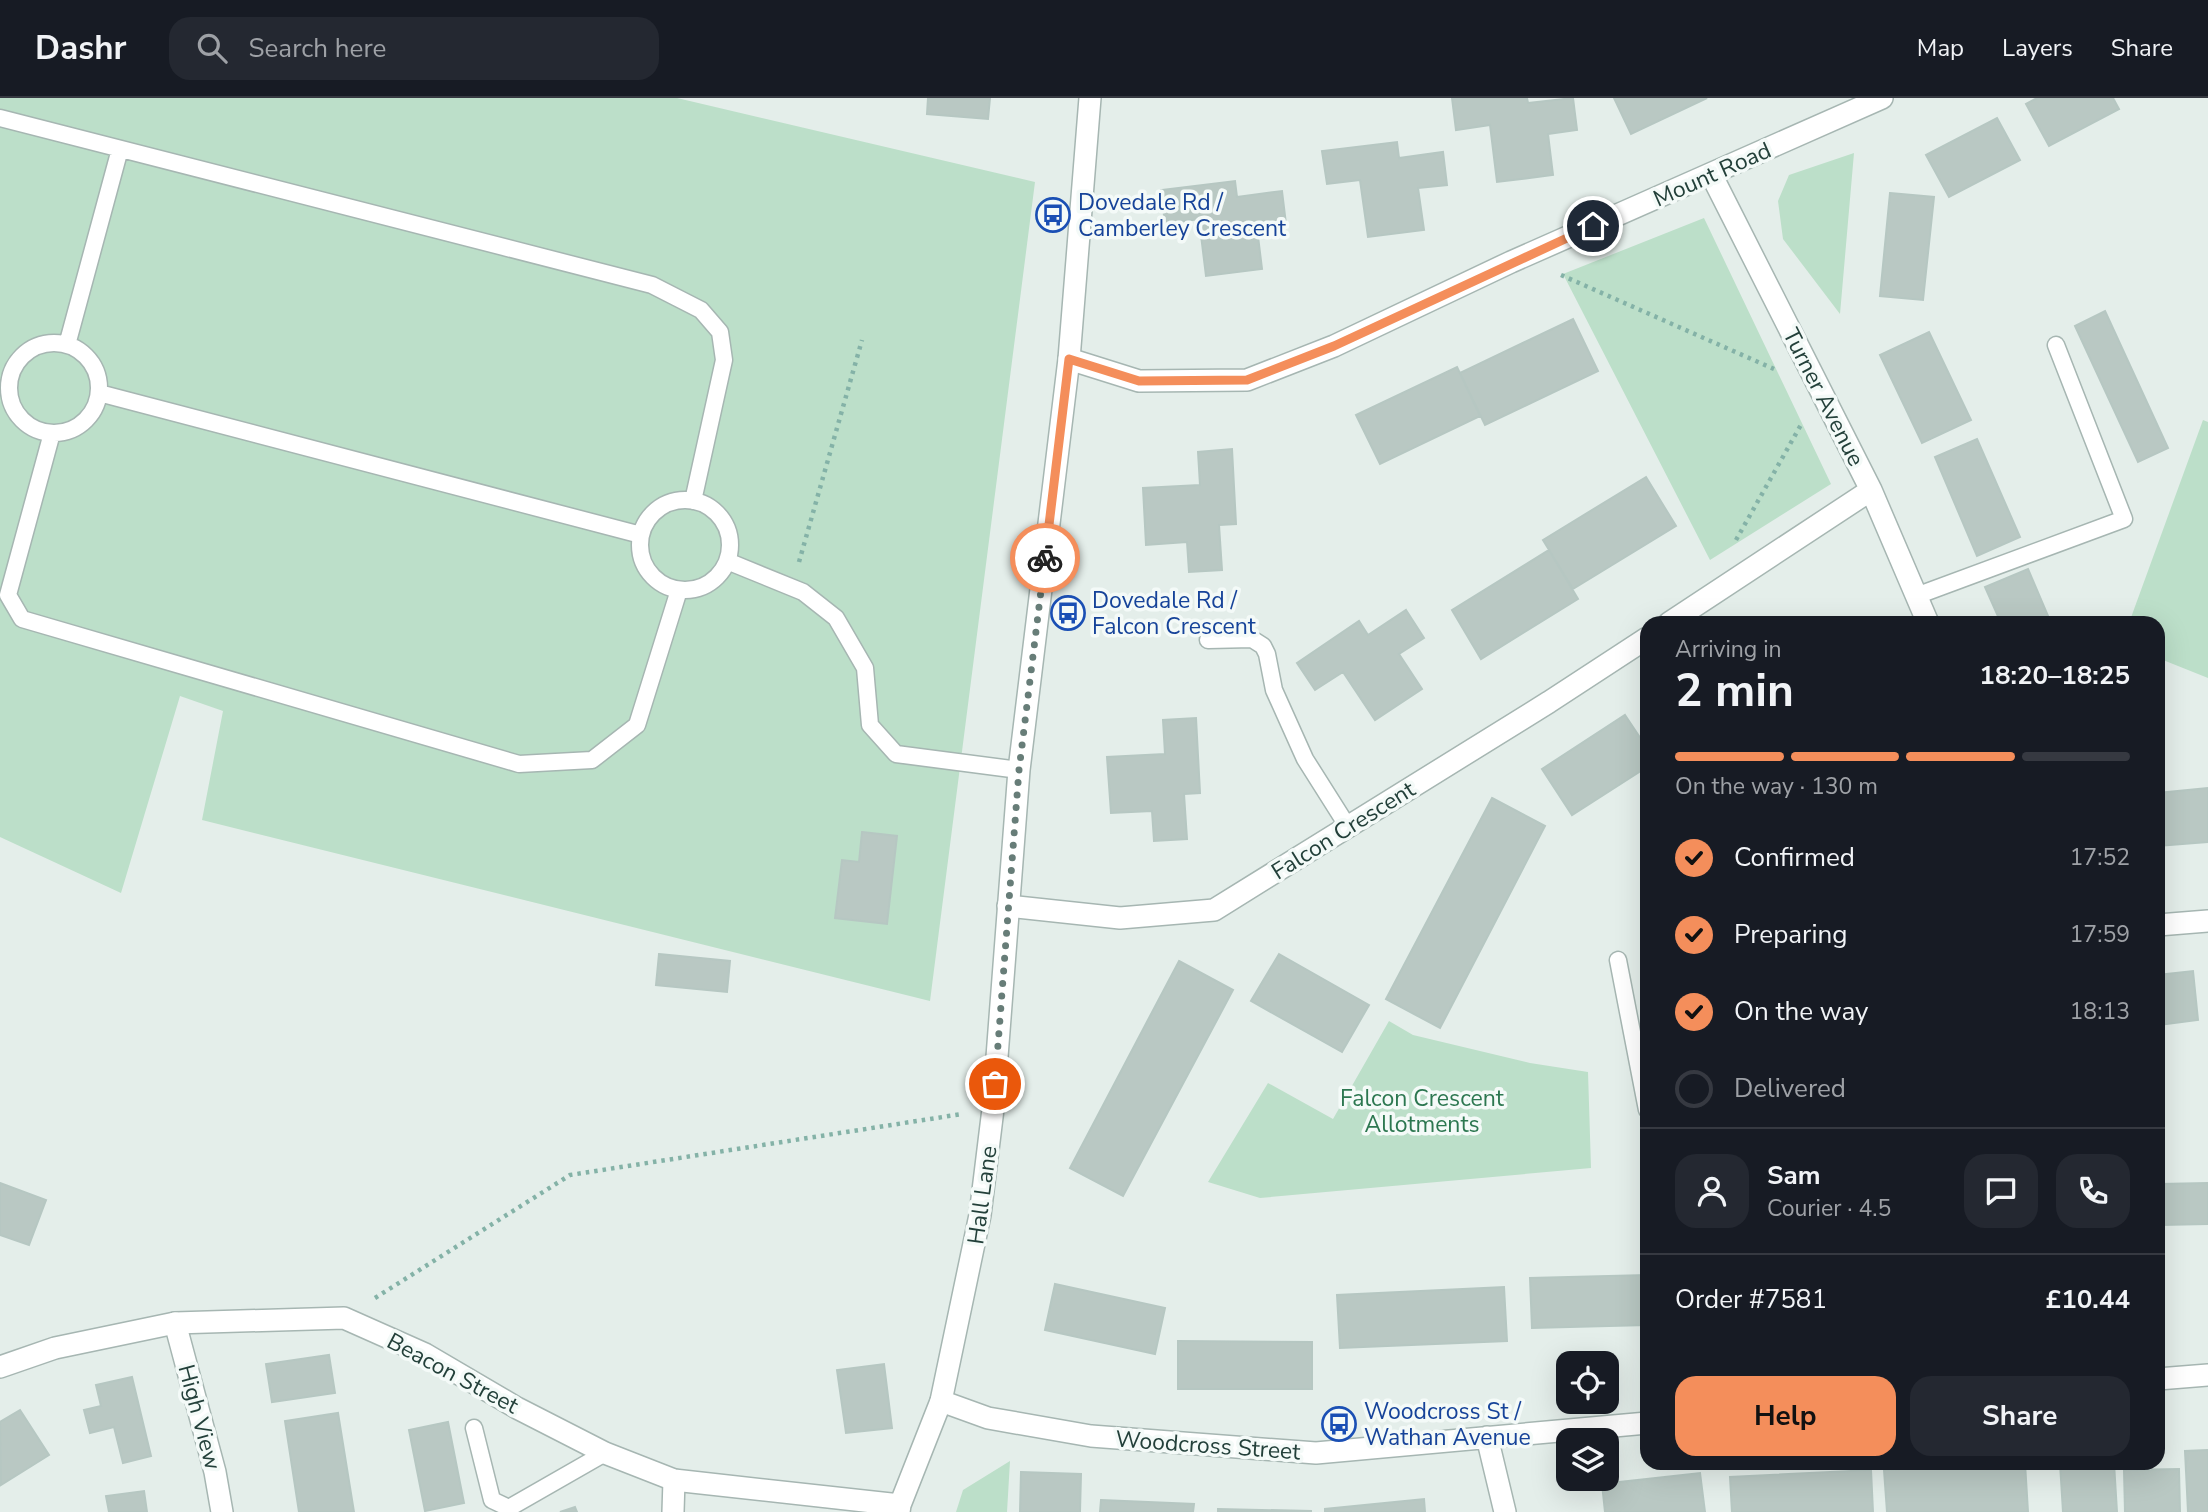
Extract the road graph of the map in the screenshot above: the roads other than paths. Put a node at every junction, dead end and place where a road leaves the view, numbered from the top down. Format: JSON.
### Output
{"nodes":[{"id":1,"x":1090,"y":98,"type":"edge"},
{"id":2,"x":1882,"y":98,"type":"edge"},
{"id":3,"x":0,"y":118,"type":"edge"},
{"id":4,"x":120,"y":149,"type":"junction"},
{"id":5,"x":1711,"y":174,"type":"junction"},
{"id":6,"x":67,"y":345,"type":"junction"},
{"id":7,"x":2056,"y":345,"type":"dead end"},
{"id":8,"x":1069,"y":359,"type":"junction"},
{"id":9,"x":6,"y":368,"type":"edge"},
{"id":10,"x":99,"y":393,"type":"junction"},
{"id":11,"x":52,"y":433,"type":"junction"},
{"id":12,"x":1871,"y":490,"type":"junction"},
{"id":13,"x":693,"y":501,"type":"junction"},
{"id":14,"x":641,"y":535,"type":"junction"},
{"id":15,"x":727,"y":561,"type":"junction"},
{"id":16,"x":679,"y":590,"type":"junction"},
{"id":17,"x":1916,"y":596,"type":"junction"},
{"id":18,"x":1680,"y":616,"type":"edge"},
{"id":19,"x":1925,"y":616,"type":"edge"},
{"id":20,"x":1208,"y":640,"type":"dead end"},
{"id":21,"x":1640,"y":643,"type":"edge"},
{"id":22,"x":1019,"y":770,"type":"junction"},
{"id":23,"x":1348,"y":827,"type":"junction"},
{"id":24,"x":1008,"y":906,"type":"junction"},
{"id":25,"x":2208,"y":921,"type":"edge"},
{"id":26,"x":2165,"y":924,"type":"edge"},
{"id":27,"x":1618,"y":960,"type":"dead end"},
{"id":28,"x":1640,"y":1074,"type":"edge"},
{"id":29,"x":175,"y":1323,"type":"junction"},
{"id":30,"x":0,"y":1367,"type":"edge"},
{"id":31,"x":2208,"y":1375,"type":"edge"},
{"id":32,"x":2165,"y":1378,"type":"edge"},
{"id":33,"x":941,"y":1401,"type":"junction"},
{"id":34,"x":1640,"y":1424,"type":"edge"},
{"id":35,"x":474,"y":1428,"type":"dead end"},
{"id":36,"x":1487,"y":1437,"type":"junction"},
{"id":37,"x":605,"y":1453,"type":"junction"},
{"id":38,"x":674,"y":1480,"type":"junction"},
{"id":39,"x":899,"y":1508,"type":"edge"},
{"id":40,"x":504,"y":1510,"type":"edge"},
{"id":41,"x":222,"y":1512,"type":"edge"},
{"id":42,"x":673,"y":1512,"type":"edge"},
{"id":43,"x":1505,"y":1512,"type":"edge"}],
"edges":[{"from":1,"to":8,"type":"street","name":"Hall Lane"},
{"from":2,"to":5,"type":"street","name":"Mount Road"},
{"from":3,"to":4,"type":"lane"},
{"from":4,"to":6,"type":"lane"},
{"from":4,"to":13,"type":"lane"},
{"from":5,"to":8,"type":"street","name":"Mount Road"},
{"from":5,"to":12,"type":"street","name":"Turner Avenue"},
{"from":6,"to":9,"type":"lane"},
{"from":6,"to":10,"type":"lane"},
{"from":7,"to":17,"type":"lane"},
{"from":8,"to":22,"type":"street","name":"Hall Lane"},
{"from":9,"to":11,"type":"lane"},
{"from":10,"to":11,"type":"lane"},
{"from":10,"to":14,"type":"lane"},
{"from":11,"to":16,"type":"lane"},
{"from":12,"to":17,"type":"street","name":"Turner Avenue"},
{"from":12,"to":18,"type":"street"},
{"from":13,"to":14,"type":"lane"},
{"from":13,"to":15,"type":"lane"},
{"from":14,"to":16,"type":"lane"},
{"from":15,"to":16,"type":"lane"},
{"from":15,"to":22,"type":"lane"},
{"from":17,"to":19,"type":"street","name":"Turner Avenue"},
{"from":20,"to":23,"type":"lane"},
{"from":21,"to":23,"type":"street","name":"Falcon Crescent"},
{"from":22,"to":24,"type":"street","name":"Hall Lane"},
{"from":23,"to":24,"type":"street","name":"Falcon Crescent"},
{"from":24,"to":33,"type":"street","name":"Hall Lane"},
{"from":25,"to":26,"type":"street"},
{"from":27,"to":28,"type":"lane"},
{"from":29,"to":30,"type":"street","name":"Beacon Street"},
{"from":29,"to":37,"type":"street","name":"Beacon Street"},
{"from":29,"to":41,"type":"street","name":"High View"},
{"from":31,"to":32,"type":"street"},
{"from":33,"to":36,"type":"street","name":"Woodcross Street"},
{"from":33,"to":39,"type":"street","name":"Hall Lane"},
{"from":34,"to":36,"type":"street","name":"Woodcross Street"},
{"from":35,"to":40,"type":"lane"},
{"from":36,"to":43,"type":"street"},
{"from":37,"to":38,"type":"street","name":"Beacon Street"},
{"from":37,"to":40,"type":"lane"},
{"from":38,"to":39,"type":"street","name":"Beacon Street"},
{"from":38,"to":42,"type":"street"}]}
